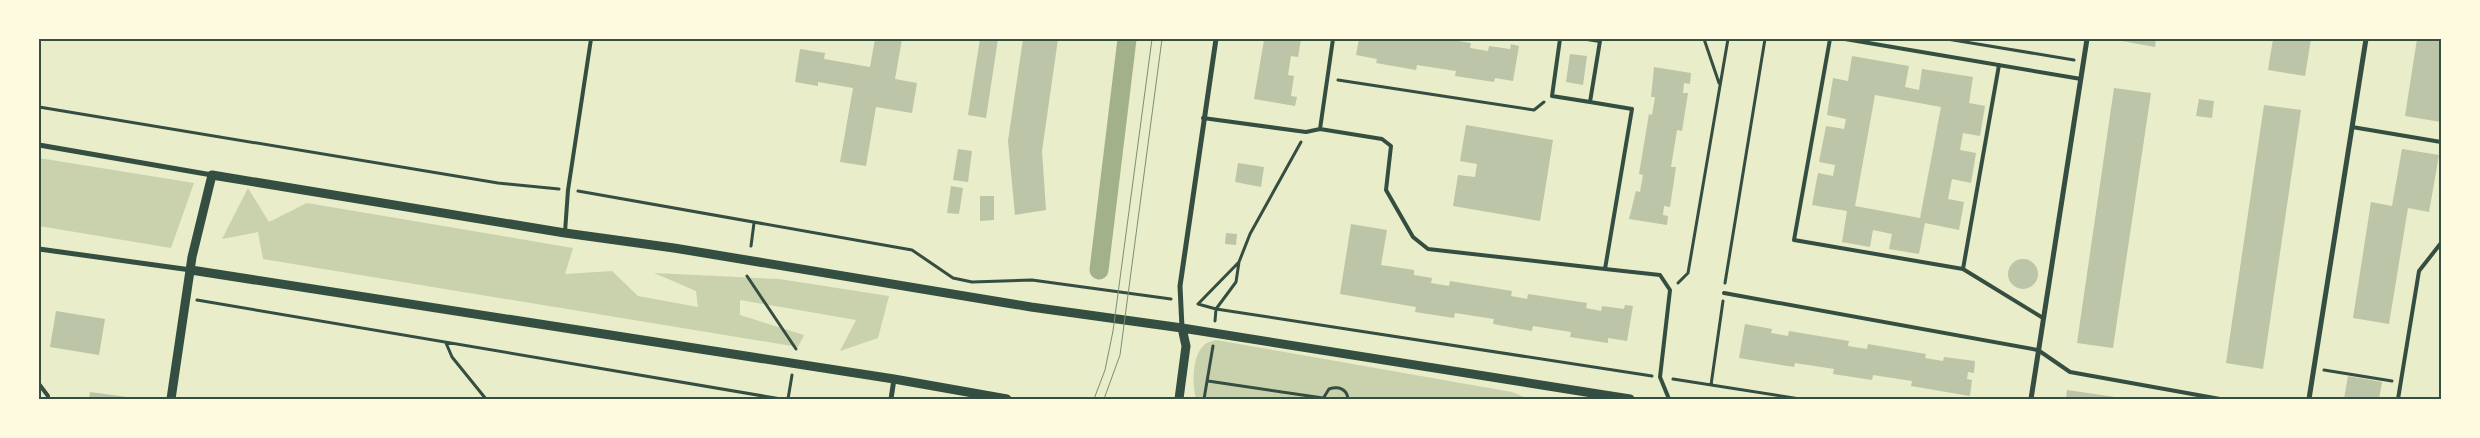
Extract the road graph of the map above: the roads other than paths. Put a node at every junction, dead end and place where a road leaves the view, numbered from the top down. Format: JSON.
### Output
{"nodes":[{"id":1,"x":590,"y":39,"type":"edge"},
{"id":2,"x":1216,"y":39,"type":"edge"},
{"id":3,"x":1333,"y":39,"type":"edge"},
{"id":4,"x":1560,"y":39,"type":"edge"},
{"id":5,"x":1587,"y":39,"type":"edge"},
{"id":6,"x":1830,"y":39,"type":"edge"},
{"id":7,"x":1845,"y":39,"type":"edge"},
{"id":8,"x":2087,"y":39,"type":"edge"},
{"id":9,"x":2366,"y":39,"type":"edge"},
{"id":10,"x":1999,"y":65,"type":"junction"},
{"id":11,"x":2081,"y":79,"type":"junction"},
{"id":12,"x":1590,"y":102,"type":"junction"},
{"id":13,"x":1204,"y":118,"type":"junction"},
{"id":14,"x":2352,"y":127,"type":"junction"},
{"id":15,"x":1320,"y":129,"type":"junction"},
{"id":16,"x":2441,"y":142,"type":"edge"},
{"id":17,"x":39,"y":145,"type":"edge"},
{"id":18,"x":212,"y":175,"type":"junction"},
{"id":19,"x":565,"y":233,"type":"junction"},
{"id":20,"x":2441,"y":243,"type":"edge"},
{"id":21,"x":39,"y":249,"type":"edge"},
{"id":22,"x":1605,"y":269,"type":"junction"},
{"id":23,"x":1962,"y":269,"type":"junction"},
{"id":24,"x":191,"y":270,"type":"junction"},
{"id":25,"x":1724,"y":293,"type":"road end"},
{"id":26,"x":2043,"y":318,"type":"junction"},
{"id":27,"x":1182,"y":328,"type":"junction"},
{"id":28,"x":2038,"y":350,"type":"junction"},
{"id":29,"x":894,"y":379,"type":"junction"},
{"id":30,"x":39,"y":384,"type":"edge"},
{"id":31,"x":1570,"y":394,"type":"edge"},
{"id":32,"x":48,"y":396,"type":"dead end"},
{"id":33,"x":171,"y":399,"type":"edge"},
{"id":34,"x":891,"y":399,"type":"edge"},
{"id":35,"x":1007,"y":399,"type":"edge"},
{"id":36,"x":1180,"y":399,"type":"edge"},
{"id":37,"x":1630,"y":399,"type":"edge"},
{"id":38,"x":1669,"y":399,"type":"edge"},
{"id":39,"x":2030,"y":399,"type":"edge"},
{"id":40,"x":2220,"y":399,"type":"edge"},
{"id":41,"x":2308,"y":399,"type":"edge"},
{"id":42,"x":2398,"y":399,"type":"edge"}],
"edges":[{"from":1,"to":19,"type":"lane"},
{"from":2,"to":13,"type":"street"},
{"from":3,"to":15,"type":"lane"},
{"from":4,"to":12,"type":"lane"},
{"from":5,"to":12,"type":"lane"},
{"from":6,"to":23,"type":"lane"},
{"from":7,"to":10,"type":"lane"},
{"from":8,"to":11,"type":"street"},
{"from":9,"to":14,"type":"street"},
{"from":10,"to":11,"type":"lane"},
{"from":10,"to":23,"type":"lane"},
{"from":11,"to":26,"type":"street"},
{"from":12,"to":22,"type":"lane"},
{"from":13,"to":15,"type":"lane"},
{"from":13,"to":27,"type":"street"},
{"from":14,"to":16,"type":"lane"},
{"from":14,"to":41,"type":"street"},
{"from":15,"to":22,"type":"lane"},
{"from":17,"to":18,"type":"street"},
{"from":18,"to":19,"type":"street"},
{"from":18,"to":24,"type":"street"},
{"from":19,"to":27,"type":"street"},
{"from":20,"to":42,"type":"lane"},
{"from":21,"to":24,"type":"street"},
{"from":22,"to":38,"type":"lane"},
{"from":23,"to":26,"type":"lane"},
{"from":24,"to":29,"type":"street"},
{"from":24,"to":33,"type":"street"},
{"from":25,"to":28,"type":"lane"},
{"from":26,"to":28,"type":"street"},
{"from":27,"to":31,"type":"street"},
{"from":27,"to":36,"type":"street"},
{"from":28,"to":39,"type":"street"},
{"from":28,"to":40,"type":"lane"},
{"from":29,"to":34,"type":"street"},
{"from":29,"to":35,"type":"street"},
{"from":30,"to":32,"type":"lane"},
{"from":31,"to":37,"type":"street"}]}
